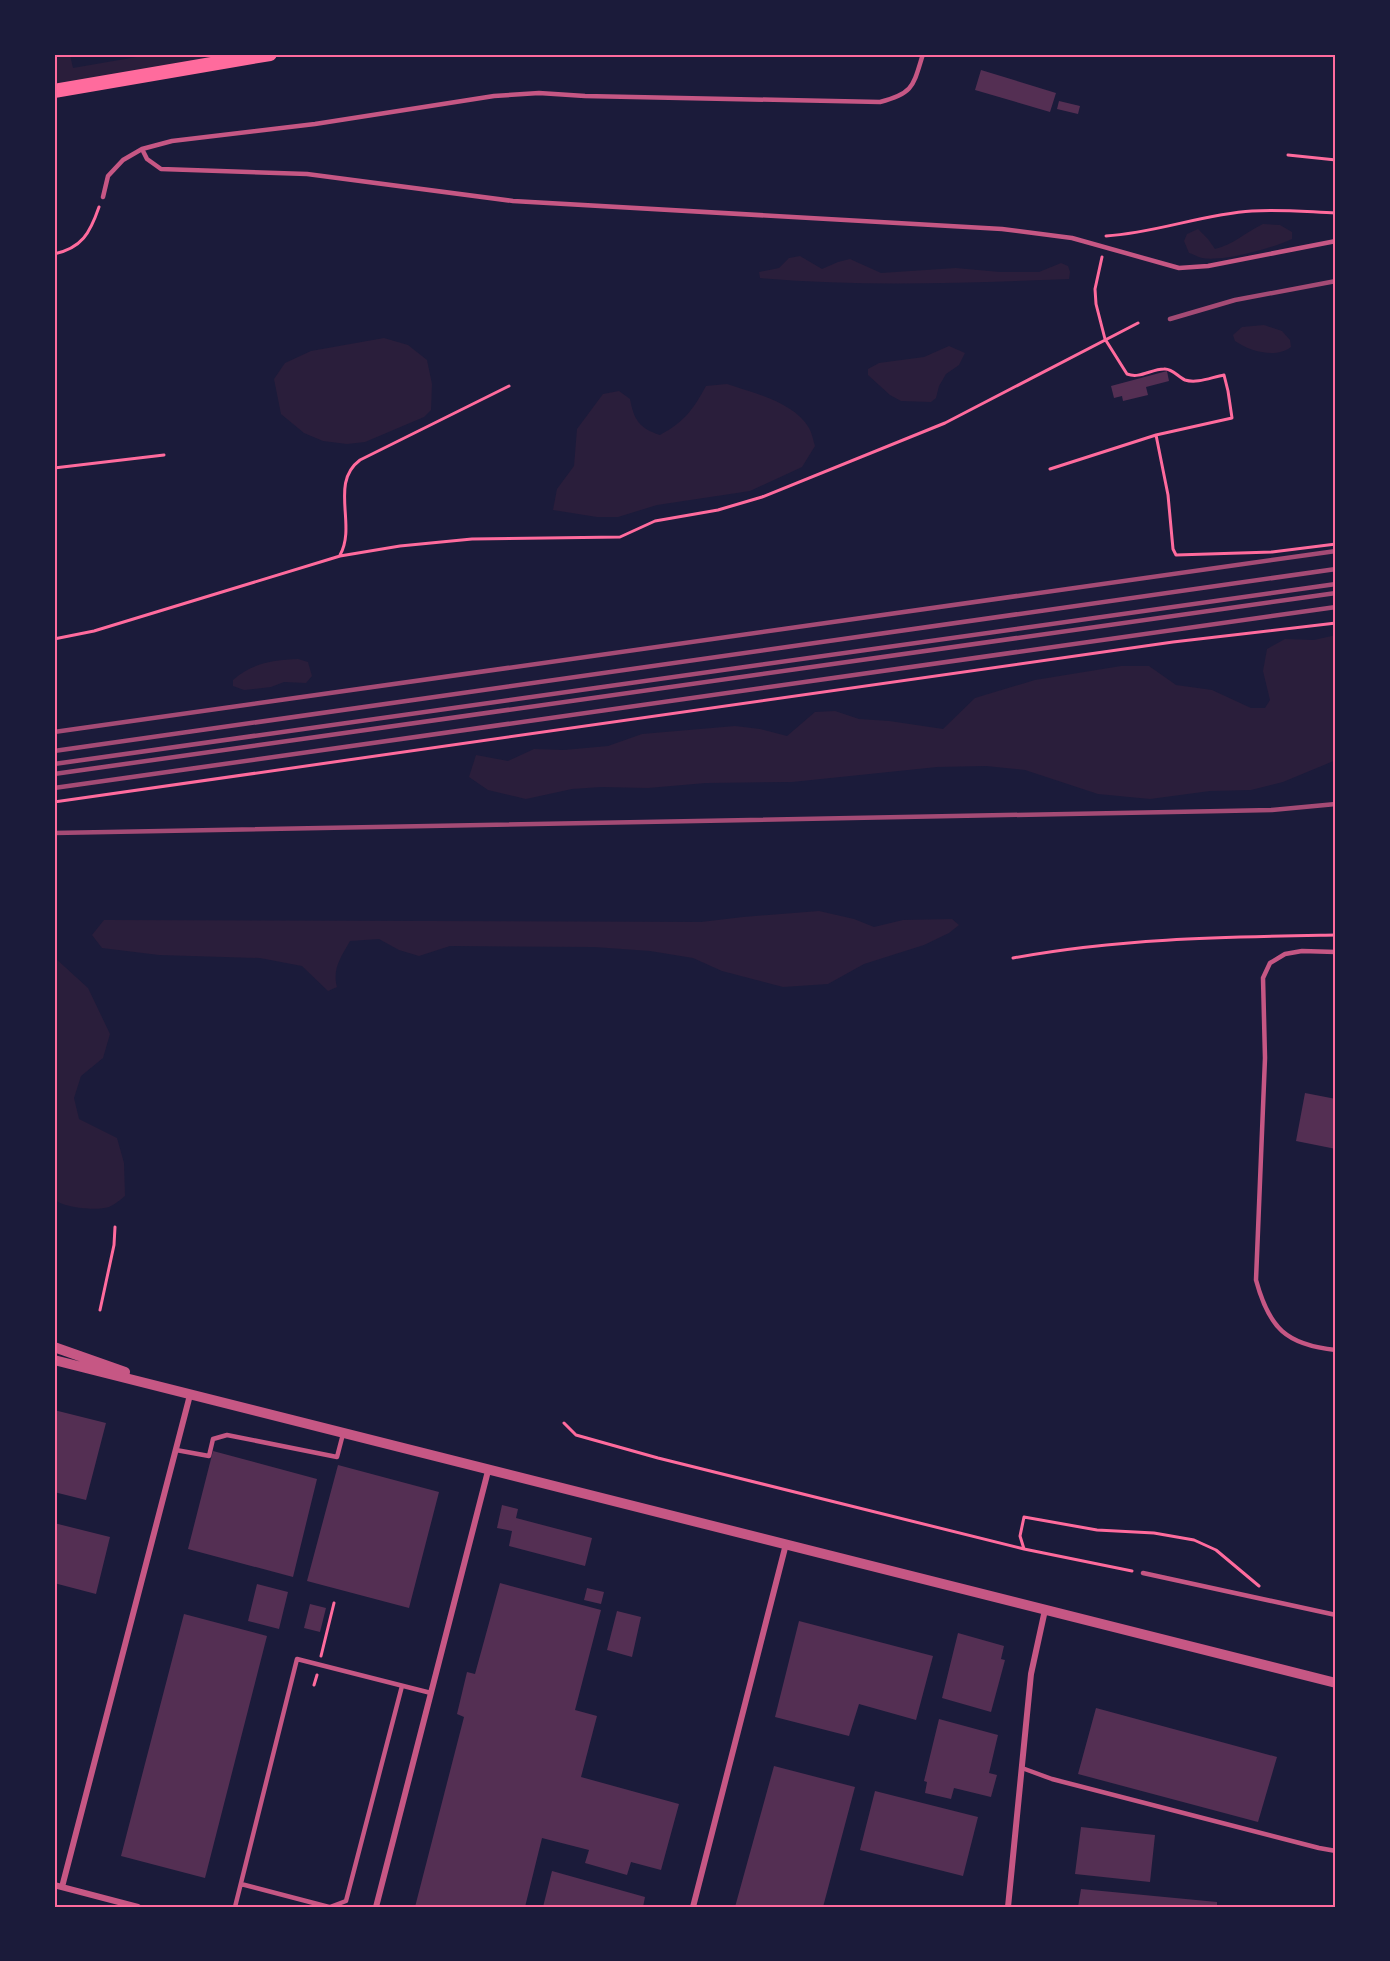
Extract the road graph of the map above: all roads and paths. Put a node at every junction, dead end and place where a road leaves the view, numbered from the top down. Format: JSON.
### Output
{"nodes":[{"id":1,"x":270,"y":54,"type":"edge"},
{"id":2,"x":923,"y":54,"type":"edge"},
{"id":3,"x":54,"y":91,"type":"edge"},
{"id":4,"x":142,"y":149,"type":"junction"},
{"id":5,"x":1288,"y":155,"type":"dead end"},
{"id":6,"x":1336,"y":160,"type":"edge"},
{"id":7,"x":103,"y":197,"type":"joint"},
{"id":8,"x":1336,"y":213,"type":"edge"},
{"id":9,"x":1104,"y":236,"type":"dead end"},
{"id":10,"x":1336,"y":241,"type":"edge"},
{"id":11,"x":1105,"y":247,"type":"junction"},
{"id":12,"x":54,"y":254,"type":"edge"},
{"id":13,"x":1138,"y":323,"type":"dead end"},
{"id":14,"x":1105,"y":339,"type":"junction"},
{"id":15,"x":509,"y":386,"type":"dead end"},
{"id":16,"x":1156,"y":435,"type":"junction"},
{"id":17,"x":164,"y":455,"type":"dead end"},
{"id":18,"x":54,"y":468,"type":"edge"},
{"id":19,"x":1050,"y":469,"type":"dead end"},
{"id":20,"x":1336,"y":544,"type":"edge"},
{"id":21,"x":340,"y":556,"type":"junction"},
{"id":22,"x":1336,"y":623,"type":"edge"},
{"id":23,"x":54,"y":639,"type":"edge"},
{"id":24,"x":54,"y":802,"type":"edge"},
{"id":25,"x":1336,"y":935,"type":"edge"},
{"id":26,"x":1336,"y":952,"type":"edge"},
{"id":27,"x":1013,"y":958,"type":"dead end"},
{"id":28,"x":115,"y":1227,"type":"dead end"},
{"id":29,"x":100,"y":1310,"type":"dead end"},
{"id":30,"x":54,"y":1347,"type":"edge"},
{"id":31,"x":1336,"y":1350,"type":"edge"},
{"id":32,"x":54,"y":1360,"type":"edge"},
{"id":33,"x":190,"y":1395,"type":"junction"},
{"id":34,"x":564,"y":1423,"type":"dead end"},
{"id":35,"x":343,"y":1434,"type":"junction"},
{"id":36,"x":176,"y":1449,"type":"junction"},
{"id":37,"x":488,"y":1471,"type":"junction"},
{"id":38,"x":786,"y":1544,"type":"junction"},
{"id":39,"x":1024,"y":1549,"type":"junction"},
{"id":40,"x":1143,"y":1573,"type":"joint"},
{"id":41,"x":334,"y":1603,"type":"dead end"},
{"id":42,"x":1280,"y":1604,"type":"junction"},
{"id":43,"x":1045,"y":1610,"type":"junction"},
{"id":44,"x":1336,"y":1615,"type":"edge"},
{"id":45,"x":319,"y":1665,"type":"junction"},
{"id":46,"x":1336,"y":1683,"type":"edge"},
{"id":47,"x":314,"y":1685,"type":"dead end"},
{"id":48,"x":402,"y":1686,"type":"junction"},
{"id":49,"x":431,"y":1693,"type":"junction"},
{"id":50,"x":1022,"y":1768,"type":"junction"},
{"id":51,"x":1336,"y":1851,"type":"edge"},
{"id":52,"x":241,"y":1884,"type":"junction"},
{"id":53,"x":54,"y":1885,"type":"edge"},
{"id":54,"x":62,"y":1887,"type":"junction"},
{"id":55,"x":138,"y":1907,"type":"edge"},
{"id":56,"x":235,"y":1907,"type":"edge"},
{"id":57,"x":329,"y":1907,"type":"edge"},
{"id":58,"x":376,"y":1907,"type":"edge"},
{"id":59,"x":693,"y":1907,"type":"edge"},
{"id":60,"x":1008,"y":1907,"type":"edge"}],
"edges":[{"from":1,"to":3,"type":"main road"},
{"from":2,"to":4,"type":"lane"},
{"from":4,"to":7,"type":"lane"},
{"from":4,"to":11,"type":"lane"},
{"from":5,"to":6,"type":"path"},
{"from":7,"to":12,"type":"path"},
{"from":8,"to":9,"type":"path"},
{"from":10,"to":11,"type":"lane"},
{"from":11,"to":14,"type":"path"},
{"from":13,"to":14,"type":"path"},
{"from":14,"to":16,"type":"path"},
{"from":14,"to":21,"type":"path"},
{"from":15,"to":21,"type":"path"},
{"from":16,"to":19,"type":"path"},
{"from":16,"to":20,"type":"path"},
{"from":17,"to":18,"type":"path"},
{"from":21,"to":23,"type":"path"},
{"from":22,"to":24,"type":"path"},
{"from":25,"to":27,"type":"path"},
{"from":26,"to":31,"type":"lane"},
{"from":28,"to":29,"type":"path"},
{"from":30,"to":33,"type":"street"},
{"from":32,"to":33,"type":"street"},
{"from":33,"to":35,"type":"street"},
{"from":33,"to":36,"type":"street"},
{"from":34,"to":39,"type":"path"},
{"from":35,"to":36,"type":"lane"},
{"from":35,"to":37,"type":"street"},
{"from":36,"to":54,"type":"street"},
{"from":37,"to":38,"type":"street"},
{"from":37,"to":49,"type":"street"},
{"from":38,"to":43,"type":"street"},
{"from":38,"to":59,"type":"street"},
{"from":39,"to":40,"type":"path"},
{"from":39,"to":42,"type":"path"},
{"from":40,"to":42,"type":"lane"},
{"from":41,"to":45,"type":"path"},
{"from":42,"to":44,"type":"lane"},
{"from":43,"to":46,"type":"street"},
{"from":43,"to":50,"type":"street"},
{"from":45,"to":47,"type":"path"},
{"from":45,"to":48,"type":"lane"},
{"from":45,"to":52,"type":"lane"},
{"from":48,"to":49,"type":"lane"},
{"from":48,"to":57,"type":"lane"},
{"from":49,"to":58,"type":"street"},
{"from":50,"to":51,"type":"lane"},
{"from":50,"to":60,"type":"street"},
{"from":52,"to":56,"type":"lane"},
{"from":52,"to":57,"type":"lane"},
{"from":53,"to":54,"type":"street"},
{"from":54,"to":55,"type":"street"}]}
